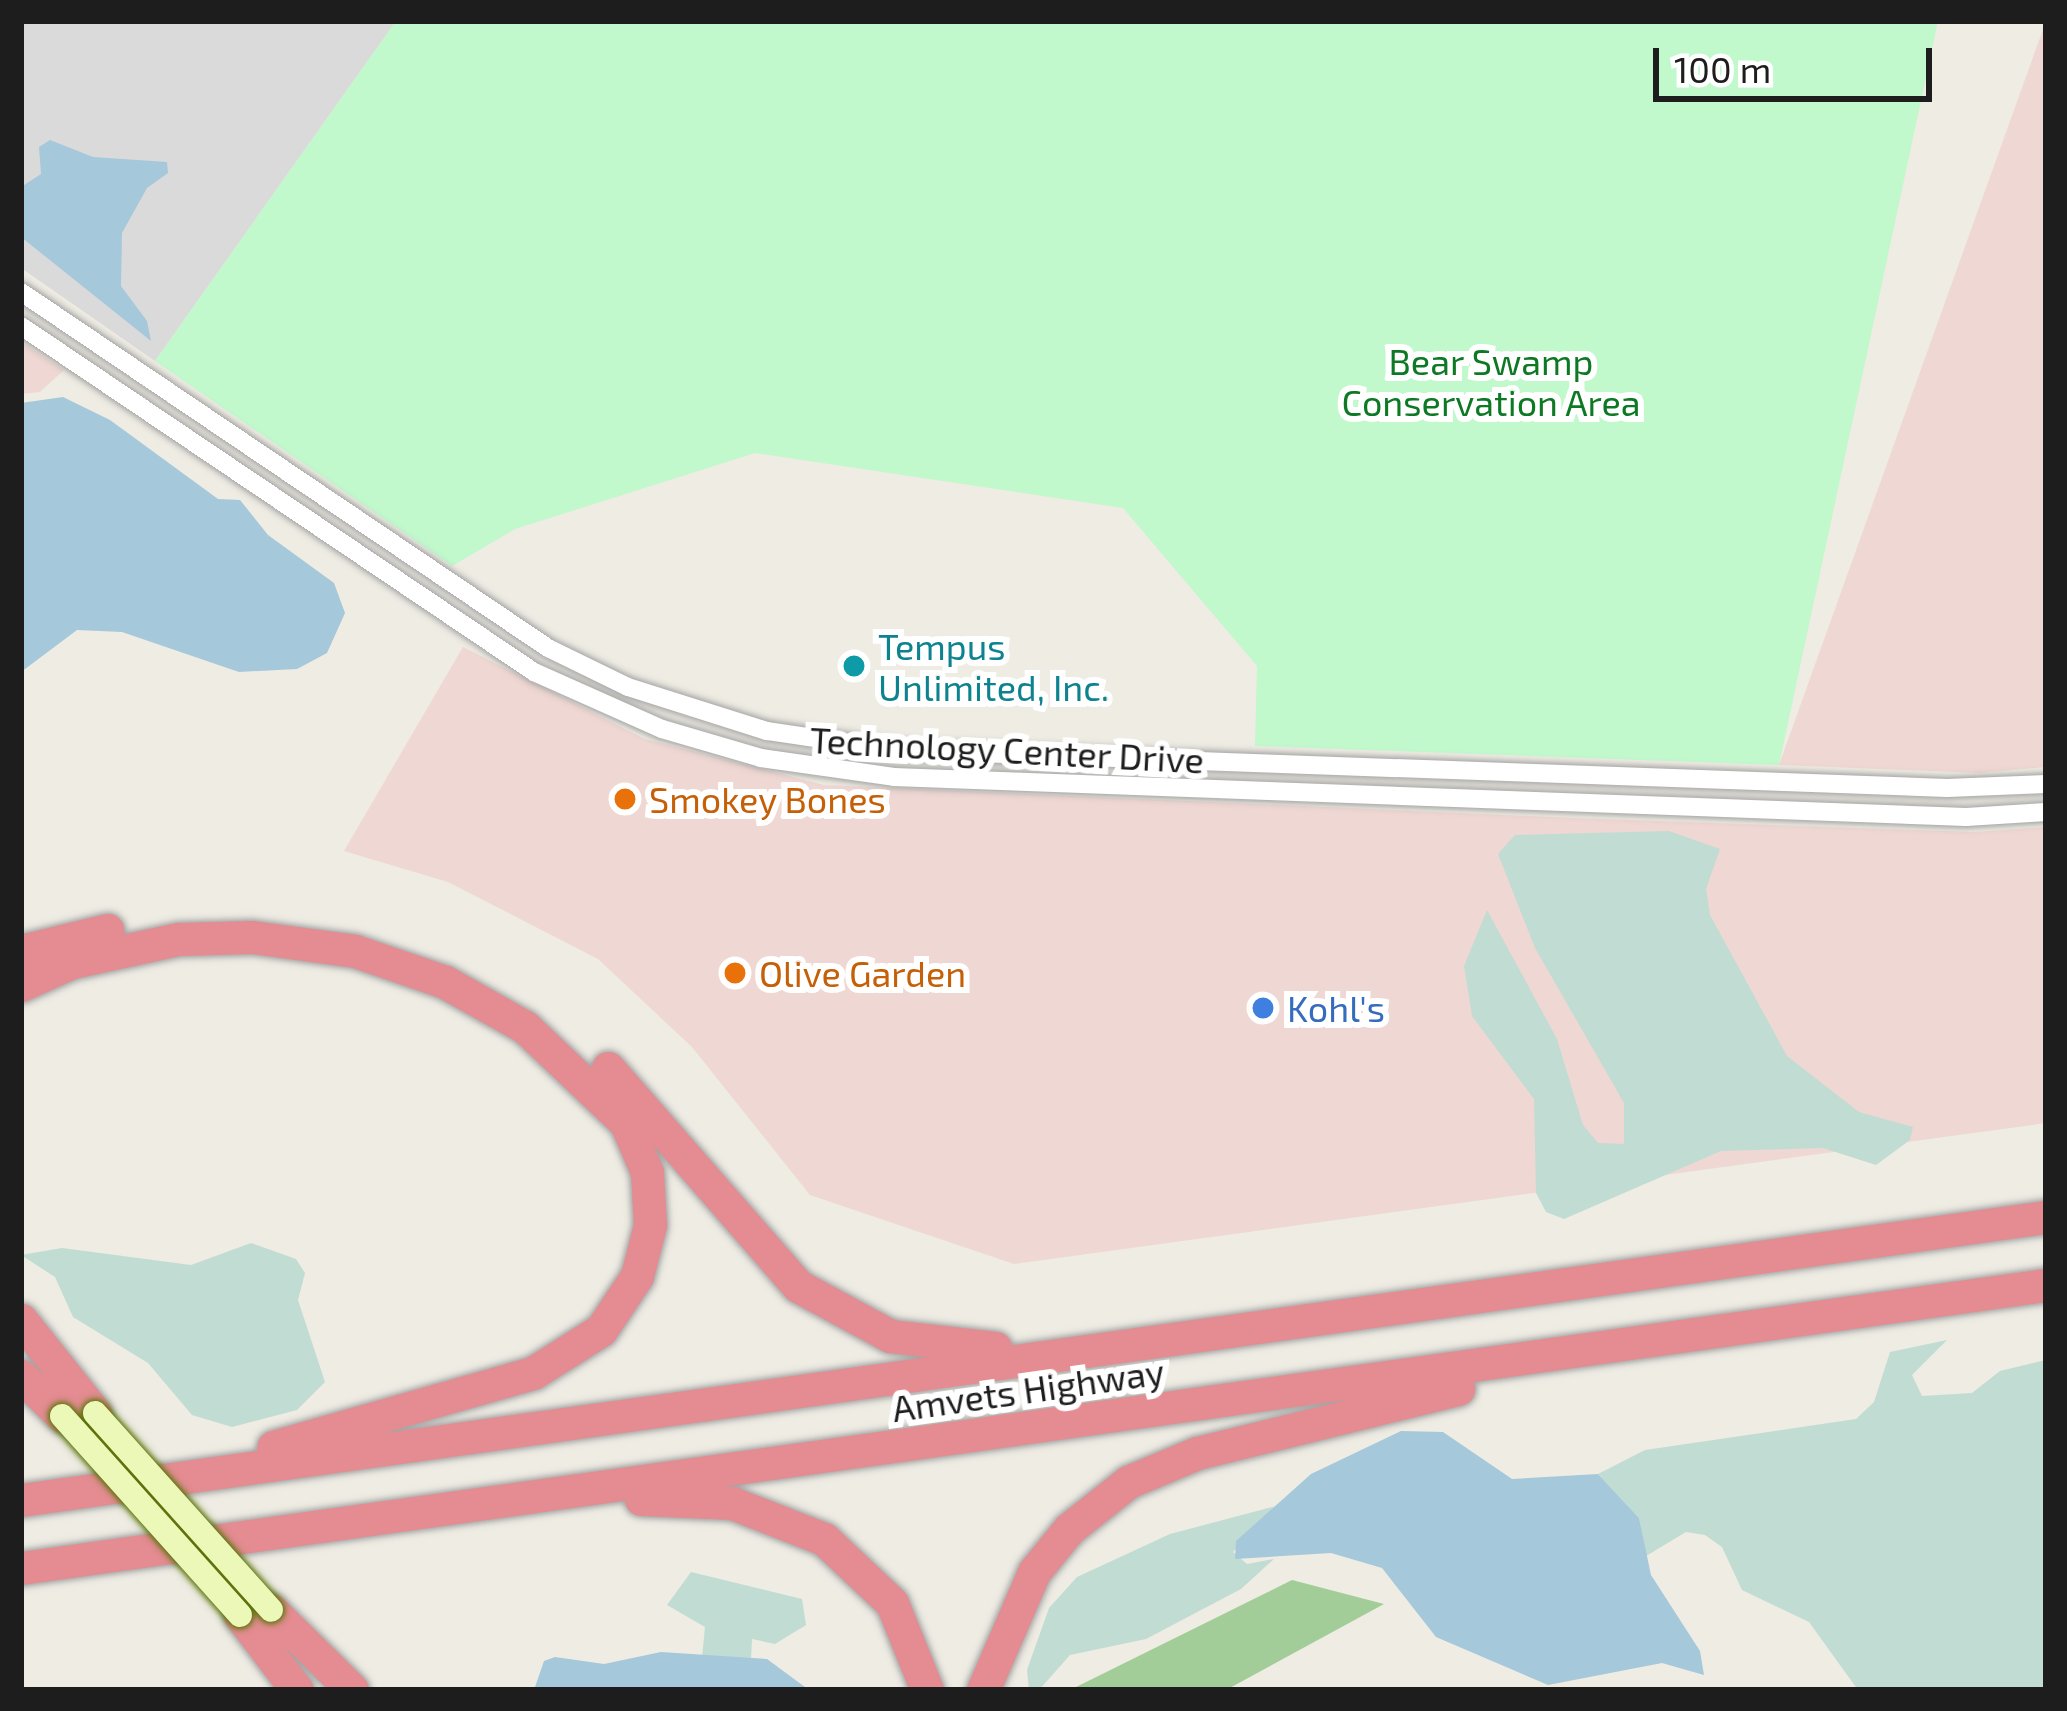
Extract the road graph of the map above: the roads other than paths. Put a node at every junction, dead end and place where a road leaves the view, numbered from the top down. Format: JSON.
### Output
{"nodes":[{"id":1,"x":21,"y":292,"type":"edge"},
{"id":2,"x":21,"y":326,"type":"edge"},
{"id":3,"x":2046,"y":784,"type":"edge"},
{"id":4,"x":2046,"y":812,"type":"edge"},
{"id":5,"x":21,"y":951,"type":"edge"},
{"id":6,"x":21,"y":985,"type":"edge"},
{"id":7,"x":2046,"y":1217,"type":"edge"},
{"id":8,"x":2046,"y":1285,"type":"edge"},
{"id":9,"x":1840,"y":1314,"type":"junction"},
{"id":10,"x":21,"y":1320,"type":"edge"},
{"id":11,"x":1212,"y":1334,"type":"junction"},
{"id":12,"x":21,"y":1376,"type":"edge"},
{"id":13,"x":78,"y":1415,"type":"junction"},
{"id":14,"x":98,"y":1489,"type":"junction"},
{"id":15,"x":21,"y":1500,"type":"edge"},
{"id":16,"x":400,"y":1515,"type":"junction"},
{"id":17,"x":234,"y":1538,"type":"junction"},
{"id":18,"x":21,"y":1568,"type":"edge"},
{"id":19,"x":21,"y":1592,"type":"edge"},
{"id":20,"x":255,"y":1612,"type":"junction"},
{"id":21,"x":297,"y":1690,"type":"edge"},
{"id":22,"x":352,"y":1690,"type":"edge"},
{"id":23,"x":927,"y":1690,"type":"edge"},
{"id":24,"x":983,"y":1690,"type":"edge"}],
"edges":[{"from":1,"to":3,"type":"street","name":"Technology Center Drive"},
{"from":2,"to":4,"type":"street","name":"Technology Center Drive"},
{"from":5,"to":11,"type":"highway"},
{"from":6,"to":14,"type":"highway"},
{"from":7,"to":11,"type":"highway","name":"Amvets Highway"},
{"from":8,"to":9,"type":"highway","name":"Amvets Highway"},
{"from":9,"to":16,"type":"highway","name":"Amvets Highway"},
{"from":9,"to":24,"type":"highway"},
{"from":10,"to":13,"type":"highway"},
{"from":11,"to":14,"type":"highway","name":"Amvets Highway"},
{"from":12,"to":13,"type":"highway"},
{"from":13,"to":20,"type":"main road","bridge":true},
{"from":14,"to":15,"type":"highway","name":"Amvets Highway"},
{"from":16,"to":17,"type":"highway","name":"Amvets Highway"},
{"from":16,"to":23,"type":"highway"},
{"from":17,"to":18,"type":"highway","name":"Amvets Highway"},
{"from":17,"to":19,"type":"highway"},
{"from":20,"to":21,"type":"highway"},
{"from":20,"to":22,"type":"highway"}]}
